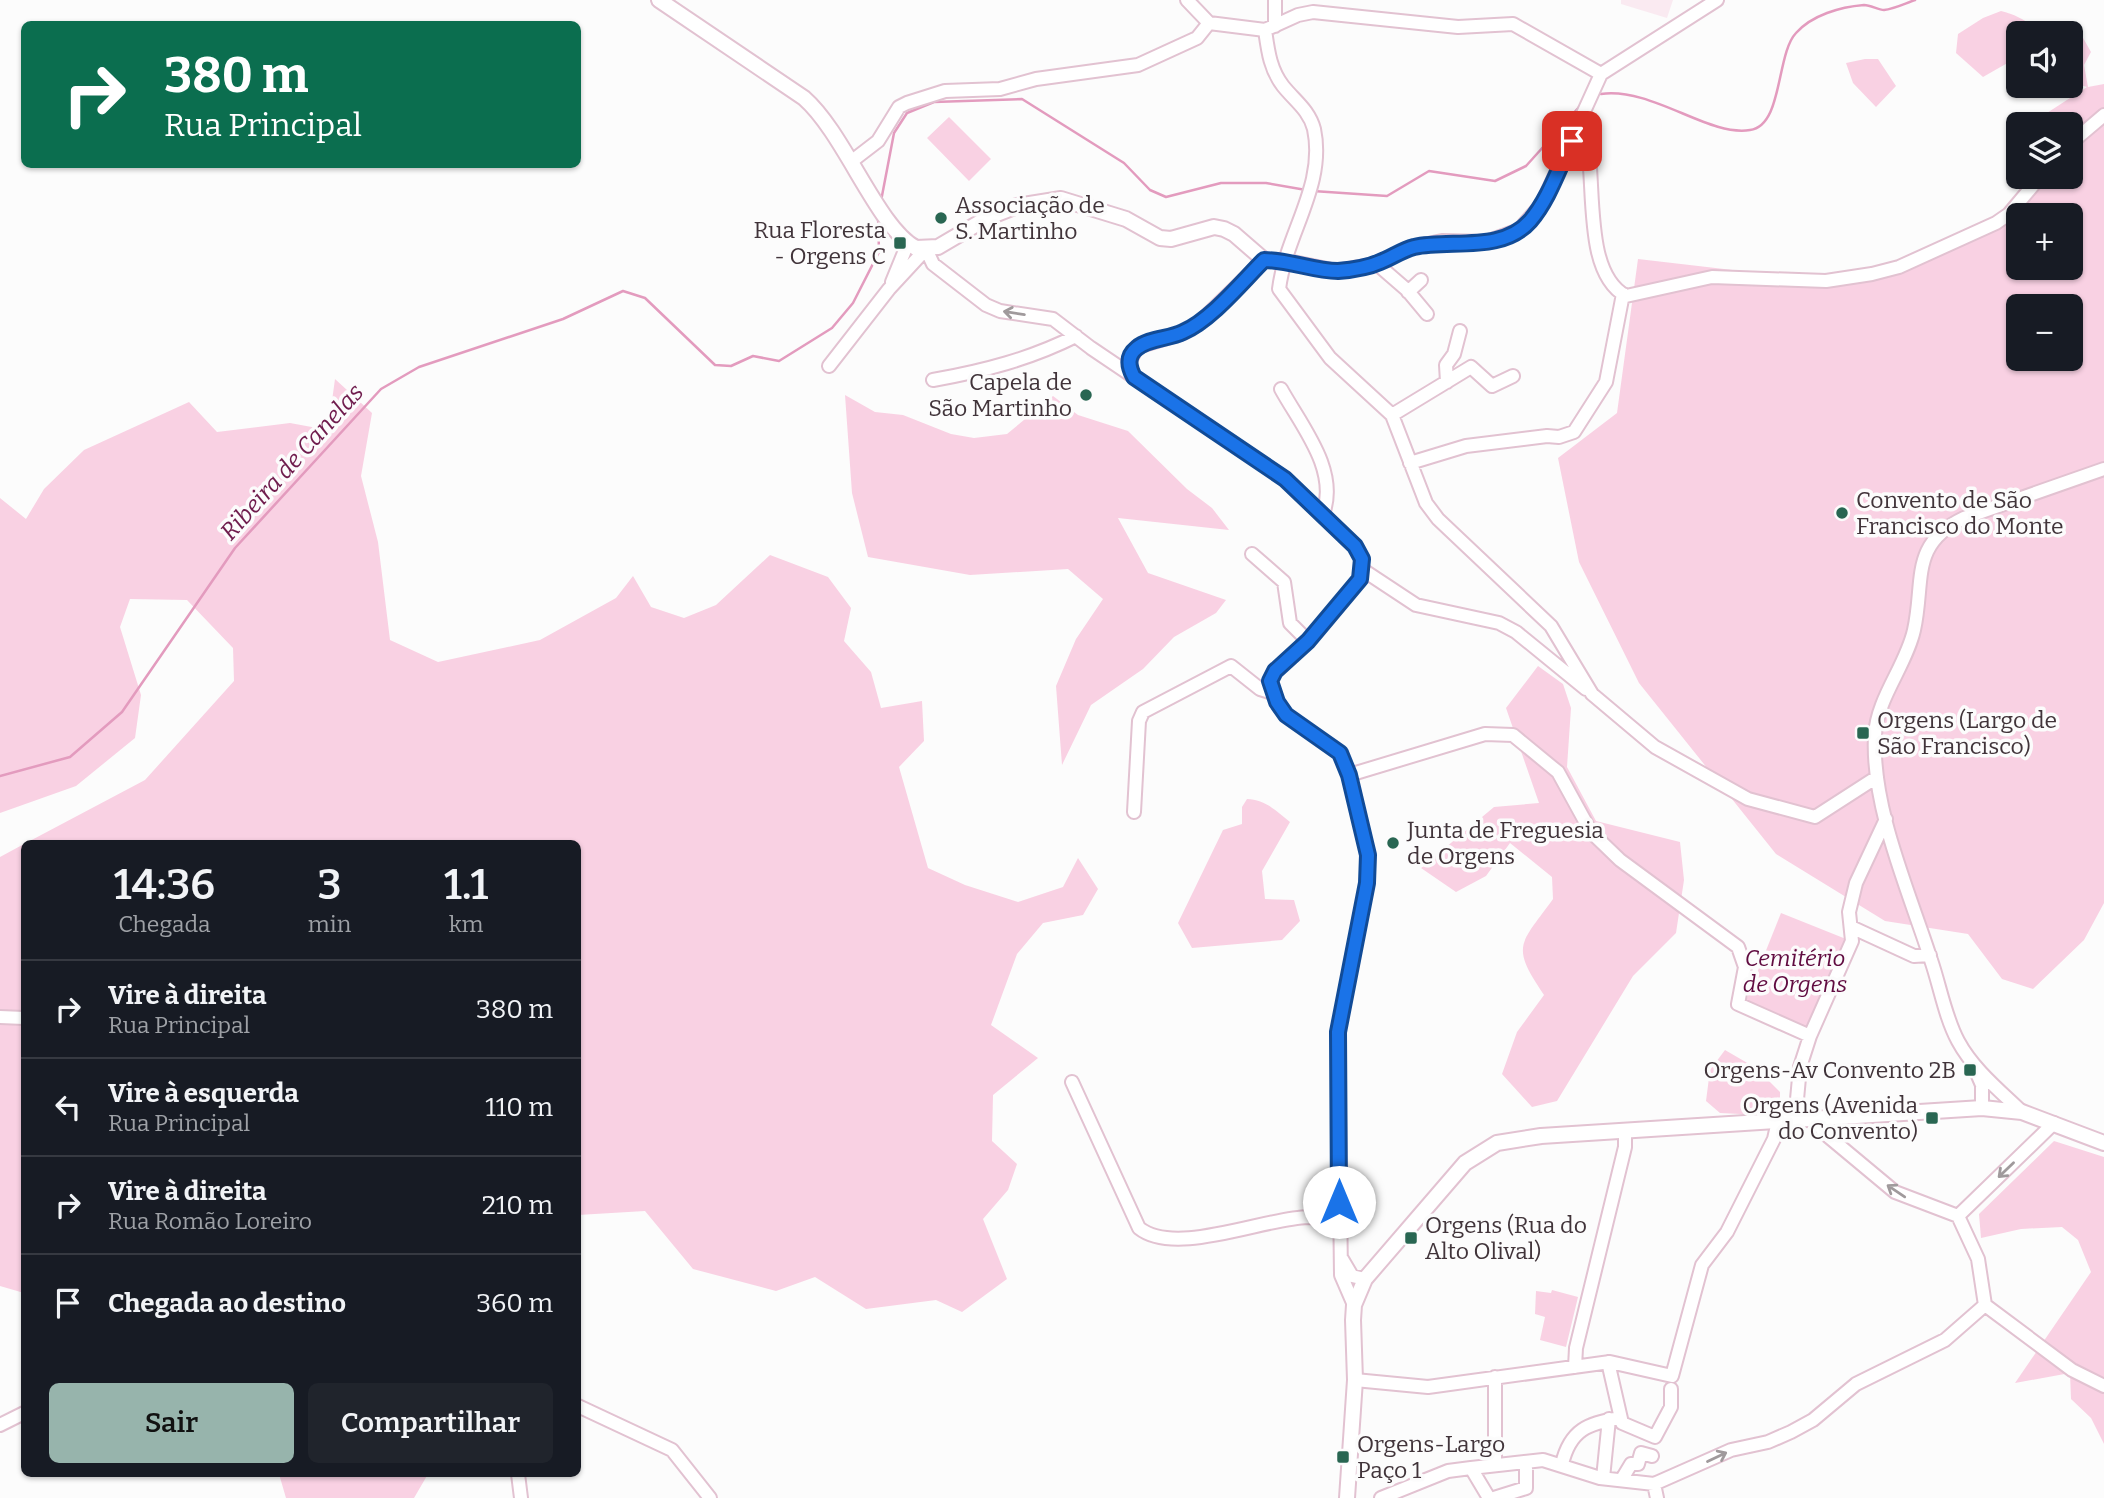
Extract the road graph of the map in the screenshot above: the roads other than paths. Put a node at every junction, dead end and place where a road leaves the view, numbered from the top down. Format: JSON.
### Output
{"nodes":[{"id":1,"x":659,"y":0,"type":"edge"},
{"id":2,"x":1187,"y":0,"type":"edge"},
{"id":3,"x":1275,"y":0,"type":"edge"},
{"id":4,"x":1717,"y":0,"type":"edge"},
{"id":5,"x":1209,"y":23,"type":"junction"},
{"id":6,"x":1270,"y":28,"type":"junction"},
{"id":7,"x":1601,"y":74,"type":"junction"},
{"id":8,"x":2104,"y":115,"type":"edge"},
{"id":9,"x":1581,"y":120,"type":"junction"},
{"id":10,"x":2083,"y":133,"type":"edge"},
{"id":11,"x":852,"y":161,"type":"junction"},
{"id":12,"x":2030,"y":189,"type":"edge"},
{"id":13,"x":908,"y":243,"type":"junction"},
{"id":14,"x":926,"y":249,"type":"junction"},
{"id":15,"x":1264,"y":260,"type":"junction"},
{"id":16,"x":1283,"y":260,"type":"junction"},
{"id":17,"x":1377,"y":264,"type":"junction"},
{"id":18,"x":1421,"y":280,"type":"dead end"},
{"id":19,"x":889,"y":289,"type":"junction"},
{"id":20,"x":1408,"y":292,"type":"junction"},
{"id":21,"x":1623,"y":295,"type":"junction"},
{"id":22,"x":1427,"y":314,"type":"dead end"},
{"id":23,"x":1460,"y":331,"type":"dead end"},
{"id":24,"x":1076,"y":336,"type":"junction"},
{"id":25,"x":829,"y":366,"type":"dead end"},
{"id":26,"x":1513,"y":376,"type":"dead end"},
{"id":27,"x":1134,"y":377,"type":"junction"},
{"id":28,"x":933,"y":380,"type":"dead end"},
{"id":29,"x":1447,"y":382,"type":"junction"},
{"id":30,"x":1281,"y":389,"type":"dead end"},
{"id":31,"x":1392,"y":415,"type":"junction"},
{"id":32,"x":1410,"y":463,"type":"junction"},
{"id":33,"x":2104,"y":469,"type":"edge"},
{"id":34,"x":1323,"y":514,"type":"junction"},
{"id":35,"x":1252,"y":554,"type":"dead end"},
{"id":36,"x":1363,"y":570,"type":"junction"},
{"id":37,"x":1308,"y":641,"type":"junction"},
{"id":38,"x":1273,"y":693,"type":"junction"},
{"id":39,"x":1592,"y":694,"type":"junction"},
{"id":40,"x":1349,"y":775,"type":"junction"},
{"id":41,"x":1877,"y":777,"type":"junction"},
{"id":42,"x":1134,"y":812,"type":"dead end"},
{"id":43,"x":1886,"y":819,"type":"junction"},
{"id":44,"x":1851,"y":927,"type":"junction"},
{"id":45,"x":1930,"y":955,"type":"junction"},
{"id":46,"x":0,"y":1017,"type":"edge"},
{"id":47,"x":21,"y":1018,"type":"edge"},
{"id":48,"x":1810,"y":1037,"type":"junction"},
{"id":49,"x":1972,"y":1061,"type":"junction"},
{"id":50,"x":1989,"y":1080,"type":"junction"},
{"id":51,"x":1072,"y":1082,"type":"dead end"},
{"id":52,"x":1982,"y":1108,"type":"junction"},
{"id":53,"x":1997,"y":1108,"type":"junction"},
{"id":54,"x":2022,"y":1112,"type":"junction"},
{"id":55,"x":1817,"y":1119,"type":"junction"},
{"id":56,"x":1796,"y":1121,"type":"junction"},
{"id":57,"x":1778,"y":1122,"type":"junction"},
{"id":58,"x":2054,"y":1123,"type":"junction"},
{"id":59,"x":1625,"y":1131,"type":"junction"},
{"id":60,"x":2104,"y":1143,"type":"edge"},
{"id":61,"x":1958,"y":1216,"type":"junction"},
{"id":62,"x":1339,"y":1225,"type":"junction"},
{"id":63,"x":1339,"y":1252,"type":"junction"},
{"id":64,"x":1365,"y":1279,"type":"junction"},
{"id":65,"x":1354,"y":1305,"type":"junction"},
{"id":66,"x":1985,"y":1305,"type":"junction"},
{"id":67,"x":1608,"y":1362,"type":"junction"},
{"id":68,"x":1575,"y":1367,"type":"junction"},
{"id":69,"x":1495,"y":1377,"type":"junction"},
{"id":70,"x":1355,"y":1380,"type":"junction"},
{"id":71,"x":1672,"y":1382,"type":"junction"},
{"id":72,"x":2104,"y":1386,"type":"edge"},
{"id":73,"x":581,"y":1407,"type":"edge"},
{"id":74,"x":21,"y":1414,"type":"edge"},
{"id":75,"x":1614,"y":1419,"type":"junction"},
{"id":76,"x":0,"y":1424,"type":"edge"},
{"id":77,"x":1644,"y":1432,"type":"junction"},
{"id":78,"x":1527,"y":1462,"type":"junction"},
{"id":79,"x":1562,"y":1464,"type":"junction"},
{"id":80,"x":1495,"y":1465,"type":"junction"},
{"id":81,"x":1471,"y":1468,"type":"junction"},
{"id":82,"x":518,"y":1477,"type":"edge"},
{"id":83,"x":1603,"y":1478,"type":"junction"},
{"id":84,"x":1622,"y":1479,"type":"junction"},
{"id":85,"x":1654,"y":1484,"type":"junction"},
{"id":86,"x":1351,"y":1495,"type":"edge"},
{"id":87,"x":521,"y":1498,"type":"edge"},
{"id":88,"x":710,"y":1498,"type":"edge"},
{"id":89,"x":1381,"y":1498,"type":"edge"},
{"id":90,"x":1489,"y":1498,"type":"edge"},
{"id":91,"x":1494,"y":1498,"type":"edge"},
{"id":92,"x":1657,"y":1498,"type":"edge"}],
"edges":[{"from":1,"to":11,"type":"street"},
{"from":2,"to":5,"type":"street"},
{"from":3,"to":6,"type":"street"},
{"from":4,"to":7,"type":"street"},
{"from":5,"to":6,"type":"street"},
{"from":5,"to":11,"type":"street"},
{"from":6,"to":7,"type":"street"},
{"from":6,"to":16,"type":"street"},
{"from":7,"to":9,"type":"street"},
{"from":8,"to":10,"type":"street"},
{"from":9,"to":17,"type":"street"},
{"from":9,"to":21,"type":"street"},
{"from":11,"to":13,"type":"street"},
{"from":12,"to":21,"type":"street"},
{"from":13,"to":14,"type":"street"},
{"from":13,"to":19,"type":"street"},
{"from":14,"to":15,"type":"street"},
{"from":14,"to":19,"type":"street"},
{"from":24,"to":14,"type":"street","one_way":true},
{"from":15,"to":16,"type":"street"},
{"from":15,"to":27,"type":"street"},
{"from":16,"to":17,"type":"street"},
{"from":16,"to":31,"type":"street"},
{"from":17,"to":20,"type":"street"},
{"from":18,"to":20,"type":"street"},
{"from":19,"to":25,"type":"street"},
{"from":20,"to":22,"type":"street"},
{"from":21,"to":32,"type":"street"},
{"from":23,"to":29,"type":"street"},
{"from":24,"to":27,"type":"street"},
{"from":24,"to":28,"type":"street"},
{"from":26,"to":29,"type":"street"},
{"from":27,"to":34,"type":"street"},
{"from":29,"to":31,"type":"street"},
{"from":30,"to":34,"type":"street"},
{"from":31,"to":32,"type":"street"},
{"from":32,"to":39,"type":"street"},
{"from":33,"to":41,"type":"street"},
{"from":34,"to":36,"type":"street"},
{"from":35,"to":37,"type":"street"},
{"from":36,"to":37,"type":"street"},
{"from":36,"to":39,"type":"street"},
{"from":37,"to":38,"type":"street"},
{"from":38,"to":40,"type":"street"},
{"from":38,"to":42,"type":"street"},
{"from":39,"to":41,"type":"street"},
{"from":40,"to":48,"type":"street"},
{"from":40,"to":62,"type":"street"},
{"from":41,"to":43,"type":"street"},
{"from":43,"to":44,"type":"street"},
{"from":43,"to":45,"type":"street"},
{"from":44,"to":45,"type":"street"},
{"from":44,"to":48,"type":"street"},
{"from":45,"to":49,"type":"street"},
{"from":46,"to":47,"type":"street"},
{"from":48,"to":56,"type":"street"},
{"from":49,"to":50,"type":"street"},
{"from":49,"to":52,"type":"street"},
{"from":50,"to":53,"type":"street"},
{"from":50,"to":54,"type":"street"},
{"from":51,"to":62,"type":"street"},
{"from":52,"to":53,"type":"street"},
{"from":52,"to":55,"type":"street"},
{"from":53,"to":54,"type":"street"},
{"from":54,"to":58,"type":"street"},
{"from":55,"to":56,"type":"street"},
{"from":61,"to":55,"type":"street","one_way":true},
{"from":56,"to":57,"type":"street"},
{"from":57,"to":59,"type":"street"},
{"from":57,"to":71,"type":"street"},
{"from":58,"to":60,"type":"street"},
{"from":58,"to":61,"type":"street","one_way":true},
{"from":59,"to":64,"type":"street"},
{"from":59,"to":68,"type":"street"},
{"from":61,"to":66,"type":"street"},
{"from":62,"to":63,"type":"street"},
{"from":63,"to":64,"type":"street"},
{"from":63,"to":65,"type":"street"},
{"from":64,"to":65,"type":"street"},
{"from":65,"to":70,"type":"street"},
{"from":66,"to":72,"type":"street"},
{"from":85,"to":66,"type":"street","one_way":true},
{"from":67,"to":68,"type":"street"},
{"from":67,"to":71,"type":"street"},
{"from":67,"to":75,"type":"street"},
{"from":68,"to":69,"type":"street"},
{"from":69,"to":70,"type":"street"},
{"from":69,"to":80,"type":"street"},
{"from":70,"to":86,"type":"street"},
{"from":71,"to":77,"type":"street"},
{"from":73,"to":88,"type":"street"},
{"from":74,"to":76,"type":"street"},
{"from":75,"to":77,"type":"street"},
{"from":75,"to":79,"type":"street"},
{"from":75,"to":83,"type":"street"},
{"from":77,"to":84,"type":"street"},
{"from":78,"to":79,"type":"street"},
{"from":78,"to":80,"type":"street"},
{"from":78,"to":91,"type":"street"},
{"from":79,"to":83,"type":"street"},
{"from":80,"to":81,"type":"street"},
{"from":81,"to":89,"type":"street"},
{"from":81,"to":90,"type":"street"},
{"from":82,"to":87,"type":"street"},
{"from":83,"to":84,"type":"street"},
{"from":84,"to":85,"type":"street"},
{"from":85,"to":92,"type":"street"}]}
